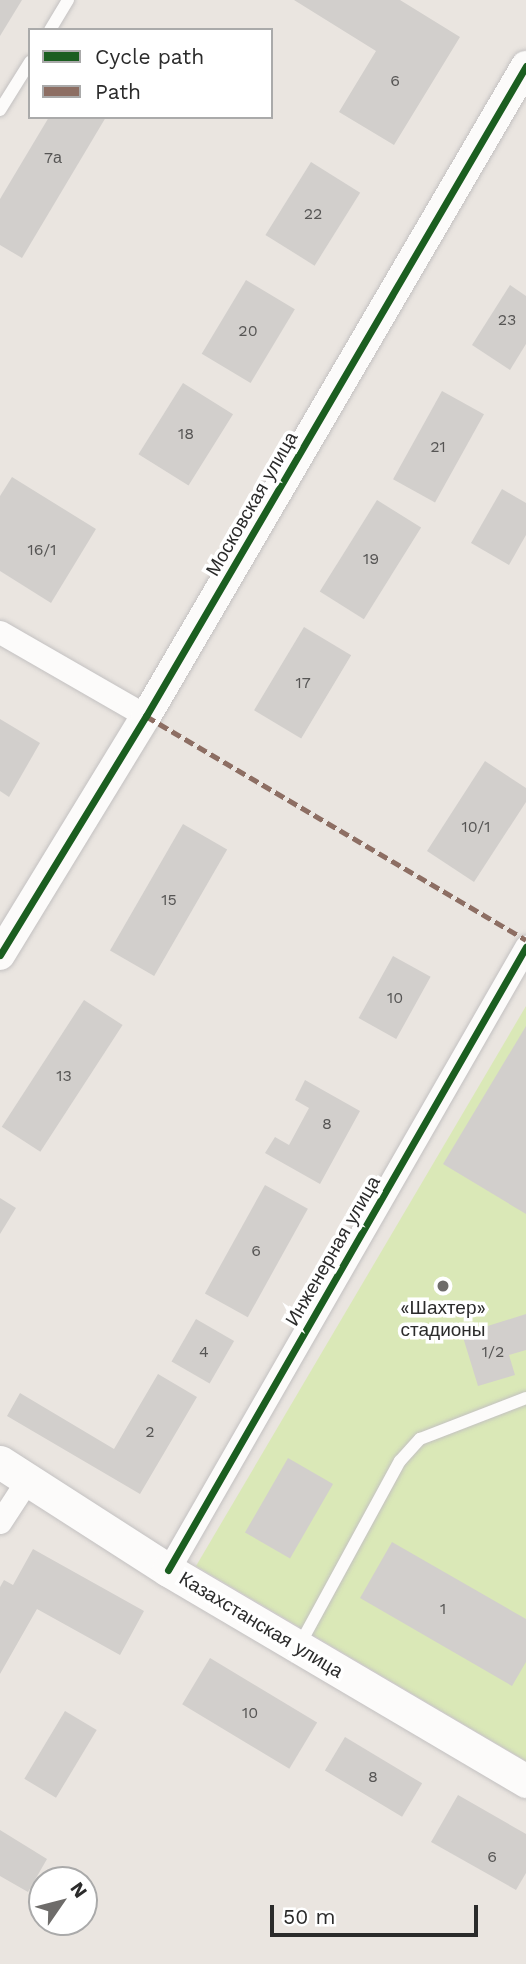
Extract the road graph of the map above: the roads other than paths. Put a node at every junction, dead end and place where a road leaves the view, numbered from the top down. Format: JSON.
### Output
{"nodes":[{"id":1,"x":68,"y":0,"type":"edge"},
{"id":2,"x":51,"y":28,"type":"edge"},
{"id":3,"x":28,"y":65,"type":"edge"},
{"id":4,"x":526,"y":66,"type":"edge"},
{"id":5,"x":0,"y":110,"type":"edge"},
{"id":6,"x":0,"y":632,"type":"edge"},
{"id":7,"x":146,"y":716,"type":"junction"},
{"id":8,"x":526,"y":947,"type":"edge"},
{"id":9,"x":0,"y":955,"type":"edge"},
{"id":10,"x":526,"y":1398,"type":"edge"},
{"id":11,"x":14,"y":1470,"type":"edge"},
{"id":12,"x":0,"y":1522,"type":"edge"},
{"id":13,"x":168,"y":1570,"type":"junction"},
{"id":14,"x":298,"y":1646,"type":"junction"},
{"id":15,"x":526,"y":1781,"type":"edge"}],
"edges":[{"from":1,"to":2,"type":"lane"},
{"from":3,"to":5,"type":"lane"},
{"from":4,"to":7,"type":"street","name":"Московская улица"},
{"from":6,"to":7,"type":"street"},
{"from":7,"to":9,"type":"street","name":"Московская улица"},
{"from":8,"to":13,"type":"street","name":"Инженерная улица"},
{"from":10,"to":14,"type":"lane"},
{"from":11,"to":12,"type":"street"},
{"from":11,"to":13,"type":"main road","name":"Казахстанская улица"},
{"from":13,"to":14,"type":"main road","name":"Казахстанская улица"},
{"from":14,"to":15,"type":"main road","name":"Казахстанская улица"}]}
